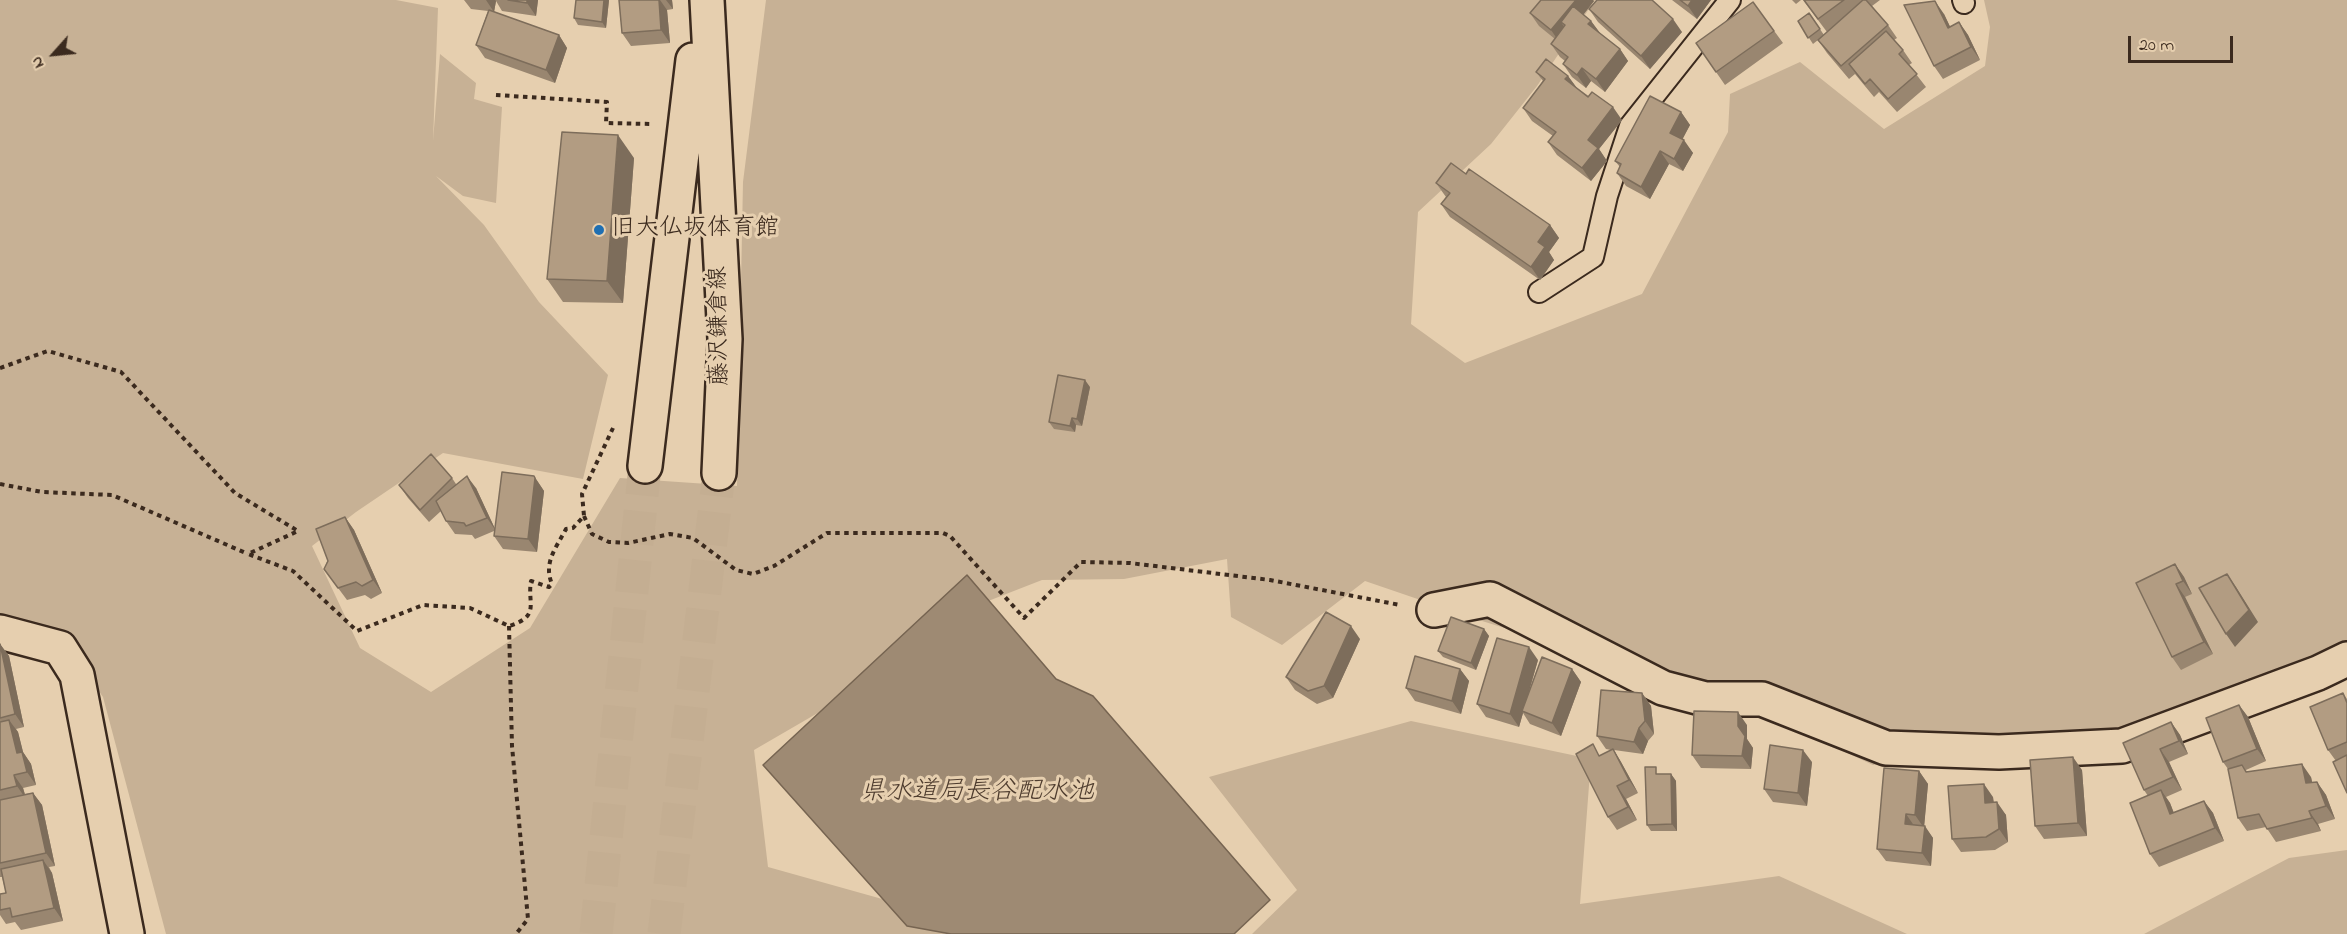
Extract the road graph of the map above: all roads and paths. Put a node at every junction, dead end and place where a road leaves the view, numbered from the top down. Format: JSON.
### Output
{"nodes":[{"id":1,"x":700,"y":0,"type":"edge"},
{"id":2,"x":707,"y":0,"type":"edge"},
{"id":3,"x":1730,"y":0,"type":"edge"},
{"id":4,"x":496,"y":95,"type":"dead end"},
{"id":5,"x":686,"y":124,"type":"junction"},
{"id":6,"x":1539,"y":292,"type":"dead end"},
{"id":7,"x":0,"y":368,"type":"edge"},
{"id":8,"x":616,"y":422,"type":"dead end"},
{"id":9,"x":645,"y":466,"type":"tunnel mouth"},
{"id":10,"x":719,"y":473,"type":"tunnel mouth"},
{"id":11,"x":0,"y":484,"type":"edge"},
{"id":12,"x":584,"y":516,"type":"junction"},
{"id":13,"x":248,"y":554,"type":"junction"},
{"id":14,"x":1434,"y":610,"type":"joint"},
{"id":15,"x":509,"y":626,"type":"junction"},
{"id":16,"x":0,"y":632,"type":"edge"},
{"id":17,"x":2347,"y":659,"type":"edge"},
{"id":18,"x":127,"y":934,"type":"edge"},
{"id":19,"x":516,"y":934,"type":"edge"}],
"edges":[{"from":1,"to":5,"type":"street"},
{"from":2,"to":10,"type":"street","name":"藤沢鎌倉線"},
{"from":3,"to":6,"type":"lane"},
{"from":4,"to":5,"type":"path"},
{"from":5,"to":9,"type":"street"},
{"from":7,"to":13,"type":"path"},
{"from":8,"to":12,"type":"path"},
{"from":11,"to":13,"type":"path"},
{"from":12,"to":14,"type":"path"},
{"from":12,"to":15,"type":"path"},
{"from":13,"to":15,"type":"path"},
{"from":14,"to":17,"type":"street"},
{"from":15,"to":19,"type":"path"},
{"from":16,"to":18,"type":"street"}]}
